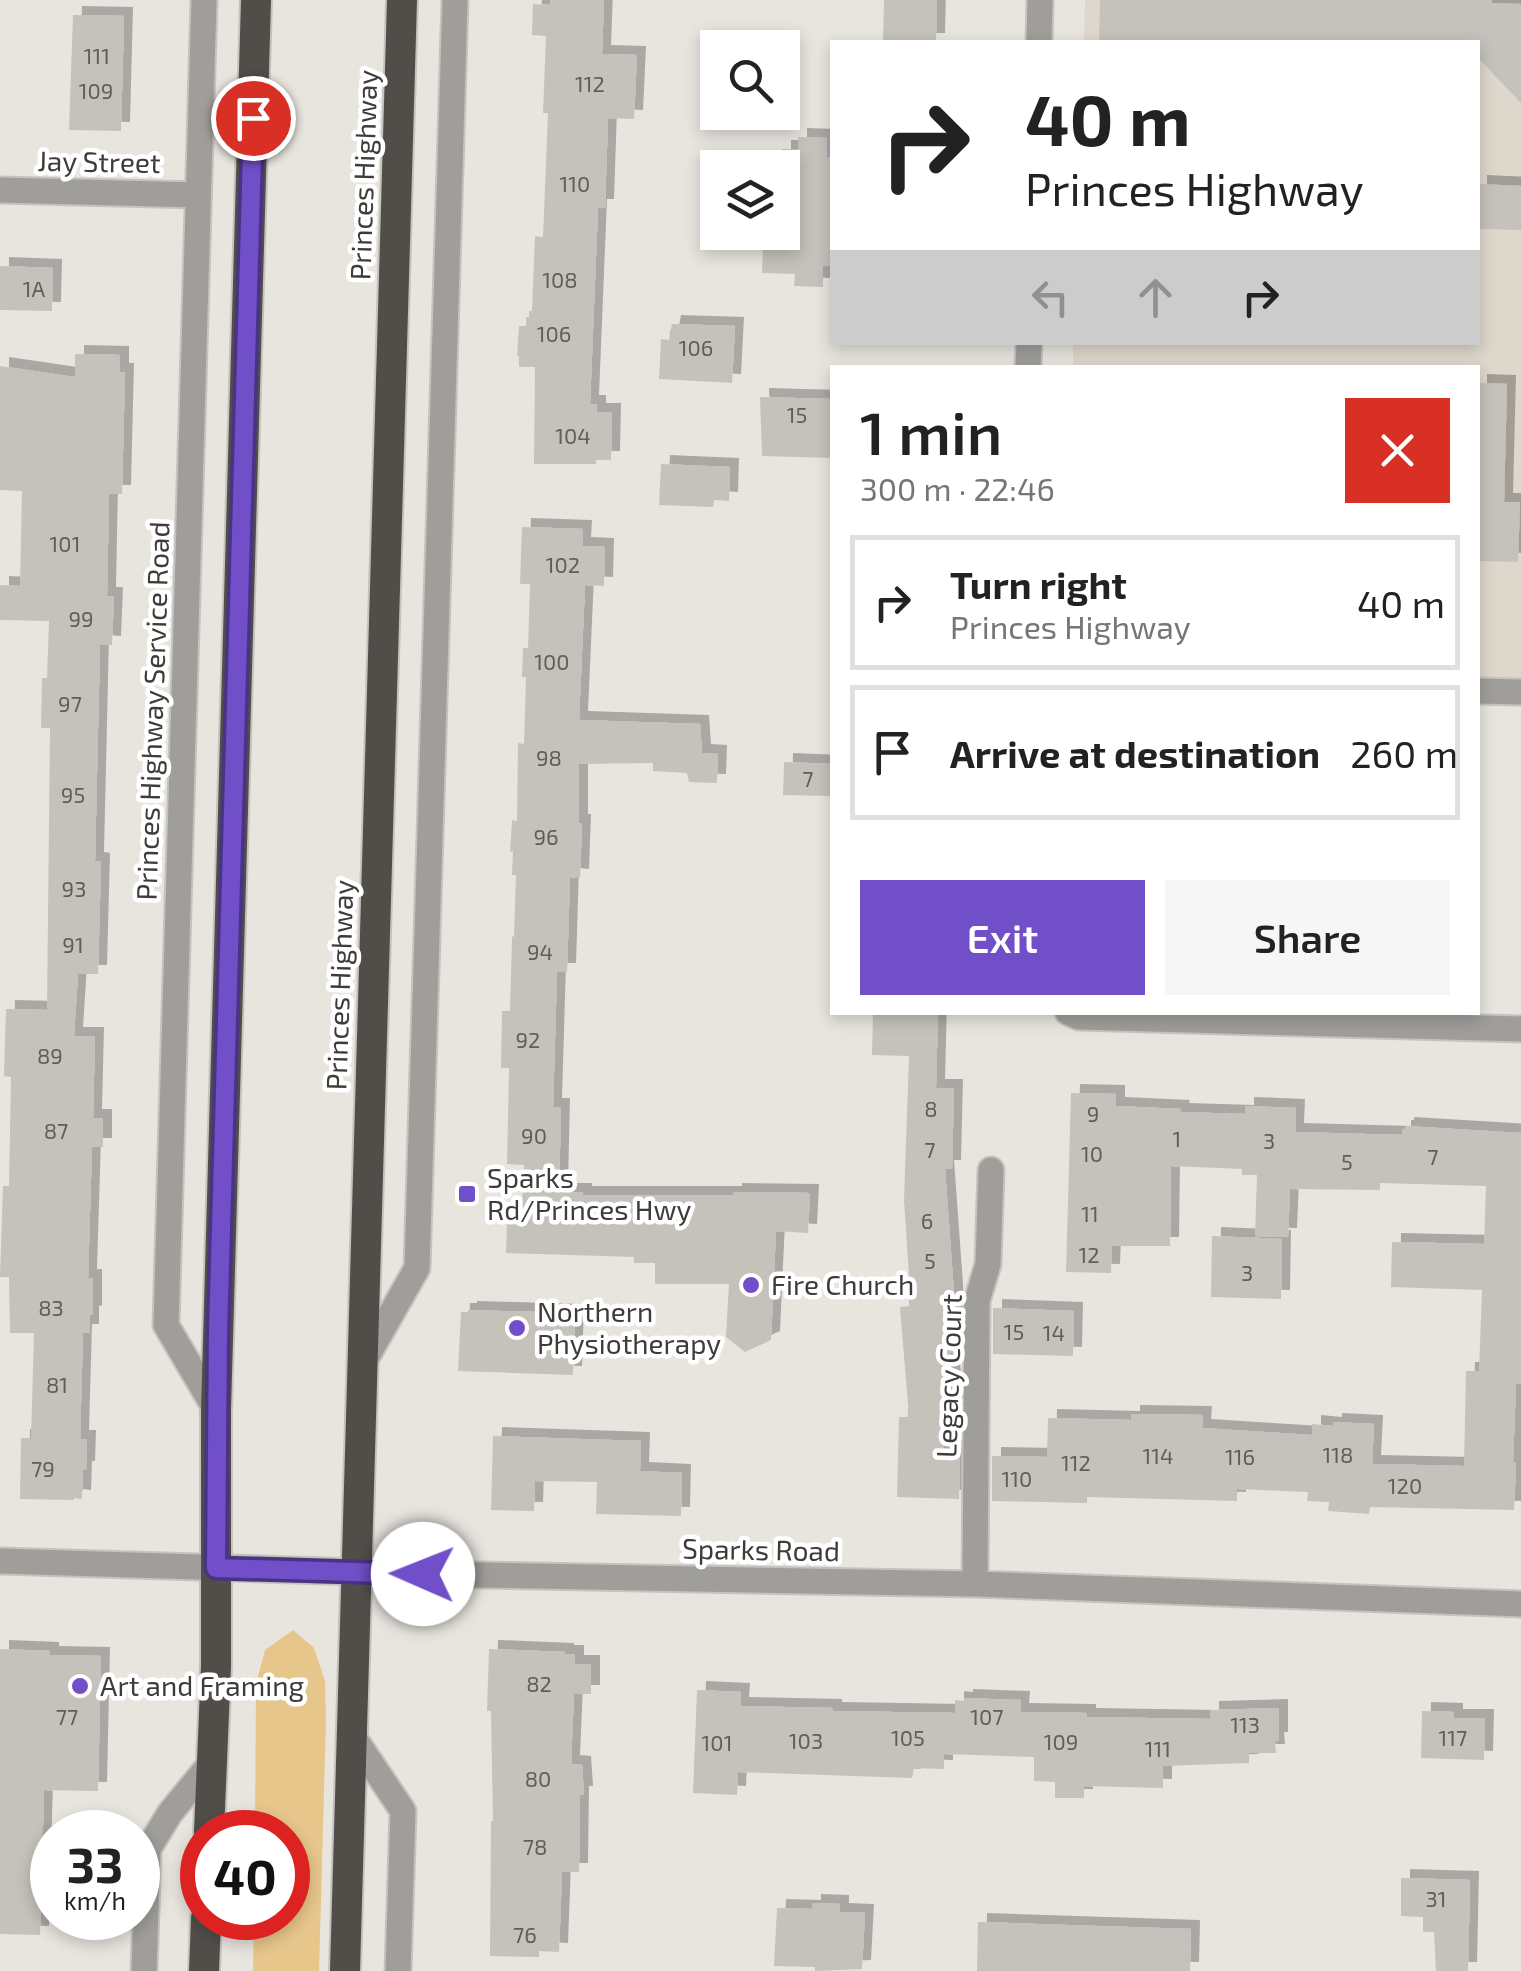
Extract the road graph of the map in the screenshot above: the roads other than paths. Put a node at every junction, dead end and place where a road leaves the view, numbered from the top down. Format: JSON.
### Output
{"nodes":[{"id":1,"x":204,"y":0,"type":"edge"},
{"id":2,"x":256,"y":0,"type":"edge"},
{"id":3,"x":402,"y":0,"type":"edge"},
{"id":4,"x":456,"y":0,"type":"edge"},
{"id":5,"x":1040,"y":0,"type":"edge"},
{"id":6,"x":1039,"y":40,"type":"edge"},
{"id":7,"x":0,"y":190,"type":"edge"},
{"id":8,"x":197,"y":195,"type":"junction"},
{"id":9,"x":1480,"y":691,"type":"edge"},
{"id":10,"x":1521,"y":692,"type":"edge"},
{"id":11,"x":1075,"y":1015,"type":"edge"},
{"id":12,"x":1521,"y":1029,"type":"edge"},
{"id":13,"x":991,"y":1170,"type":"dead end"},
{"id":14,"x":362,"y":1366,"type":"junction"},
{"id":15,"x":216,"y":1410,"type":"junction"},
{"id":16,"x":0,"y":1561,"type":"edge"},
{"id":17,"x":216,"y":1568,"type":"junction"},
{"id":18,"x":355,"y":1572,"type":"junction"},
{"id":19,"x":975,"y":1584,"type":"junction"},
{"id":20,"x":1521,"y":1604,"type":"edge"},
{"id":21,"x":352,"y":1735,"type":"junction"},
{"id":22,"x":212,"y":1762,"type":"junction"},
{"id":23,"x":210,"y":1810,"type":"edge"},
{"id":24,"x":205,"y":1940,"type":"edge"},
{"id":25,"x":144,"y":1971,"type":"edge"},
{"id":26,"x":204,"y":1971,"type":"edge"},
{"id":27,"x":345,"y":1971,"type":"edge"},
{"id":28,"x":398,"y":1971,"type":"edge"}],
"edges":[{"from":1,"to":8,"type":"street","name":"Princes Highway Service Road"},
{"from":2,"to":15,"type":"highway"},
{"from":3,"to":14,"type":"highway","name":"Princes Highway"},
{"from":4,"to":14,"type":"street"},
{"from":5,"to":6,"type":"street"},
{"from":7,"to":8,"type":"street","name":"Jay Street"},
{"from":8,"to":15,"type":"street","name":"Princes Highway Service Road"},
{"from":9,"to":10,"type":"street"},
{"from":11,"to":12,"type":"street"},
{"from":13,"to":19,"type":"street","name":"Legacy Court"},
{"from":14,"to":18,"type":"highway","name":"Princes Highway"},
{"from":15,"to":17,"type":"highway"},
{"from":16,"to":17,"type":"street","name":"Sparks Road"},
{"from":17,"to":18,"type":"street","name":"Sparks Road"},
{"from":17,"to":22,"type":"highway"},
{"from":18,"to":19,"type":"street","name":"Sparks Road"},
{"from":18,"to":21,"type":"highway","name":"Princes Highway"},
{"from":19,"to":20,"type":"street","name":"Sparks Road"},
{"from":21,"to":27,"type":"highway","name":"Princes Highway"},
{"from":21,"to":28,"type":"street"},
{"from":22,"to":23,"type":"highway"},
{"from":22,"to":25,"type":"street"},
{"from":24,"to":26,"type":"highway"}]}
